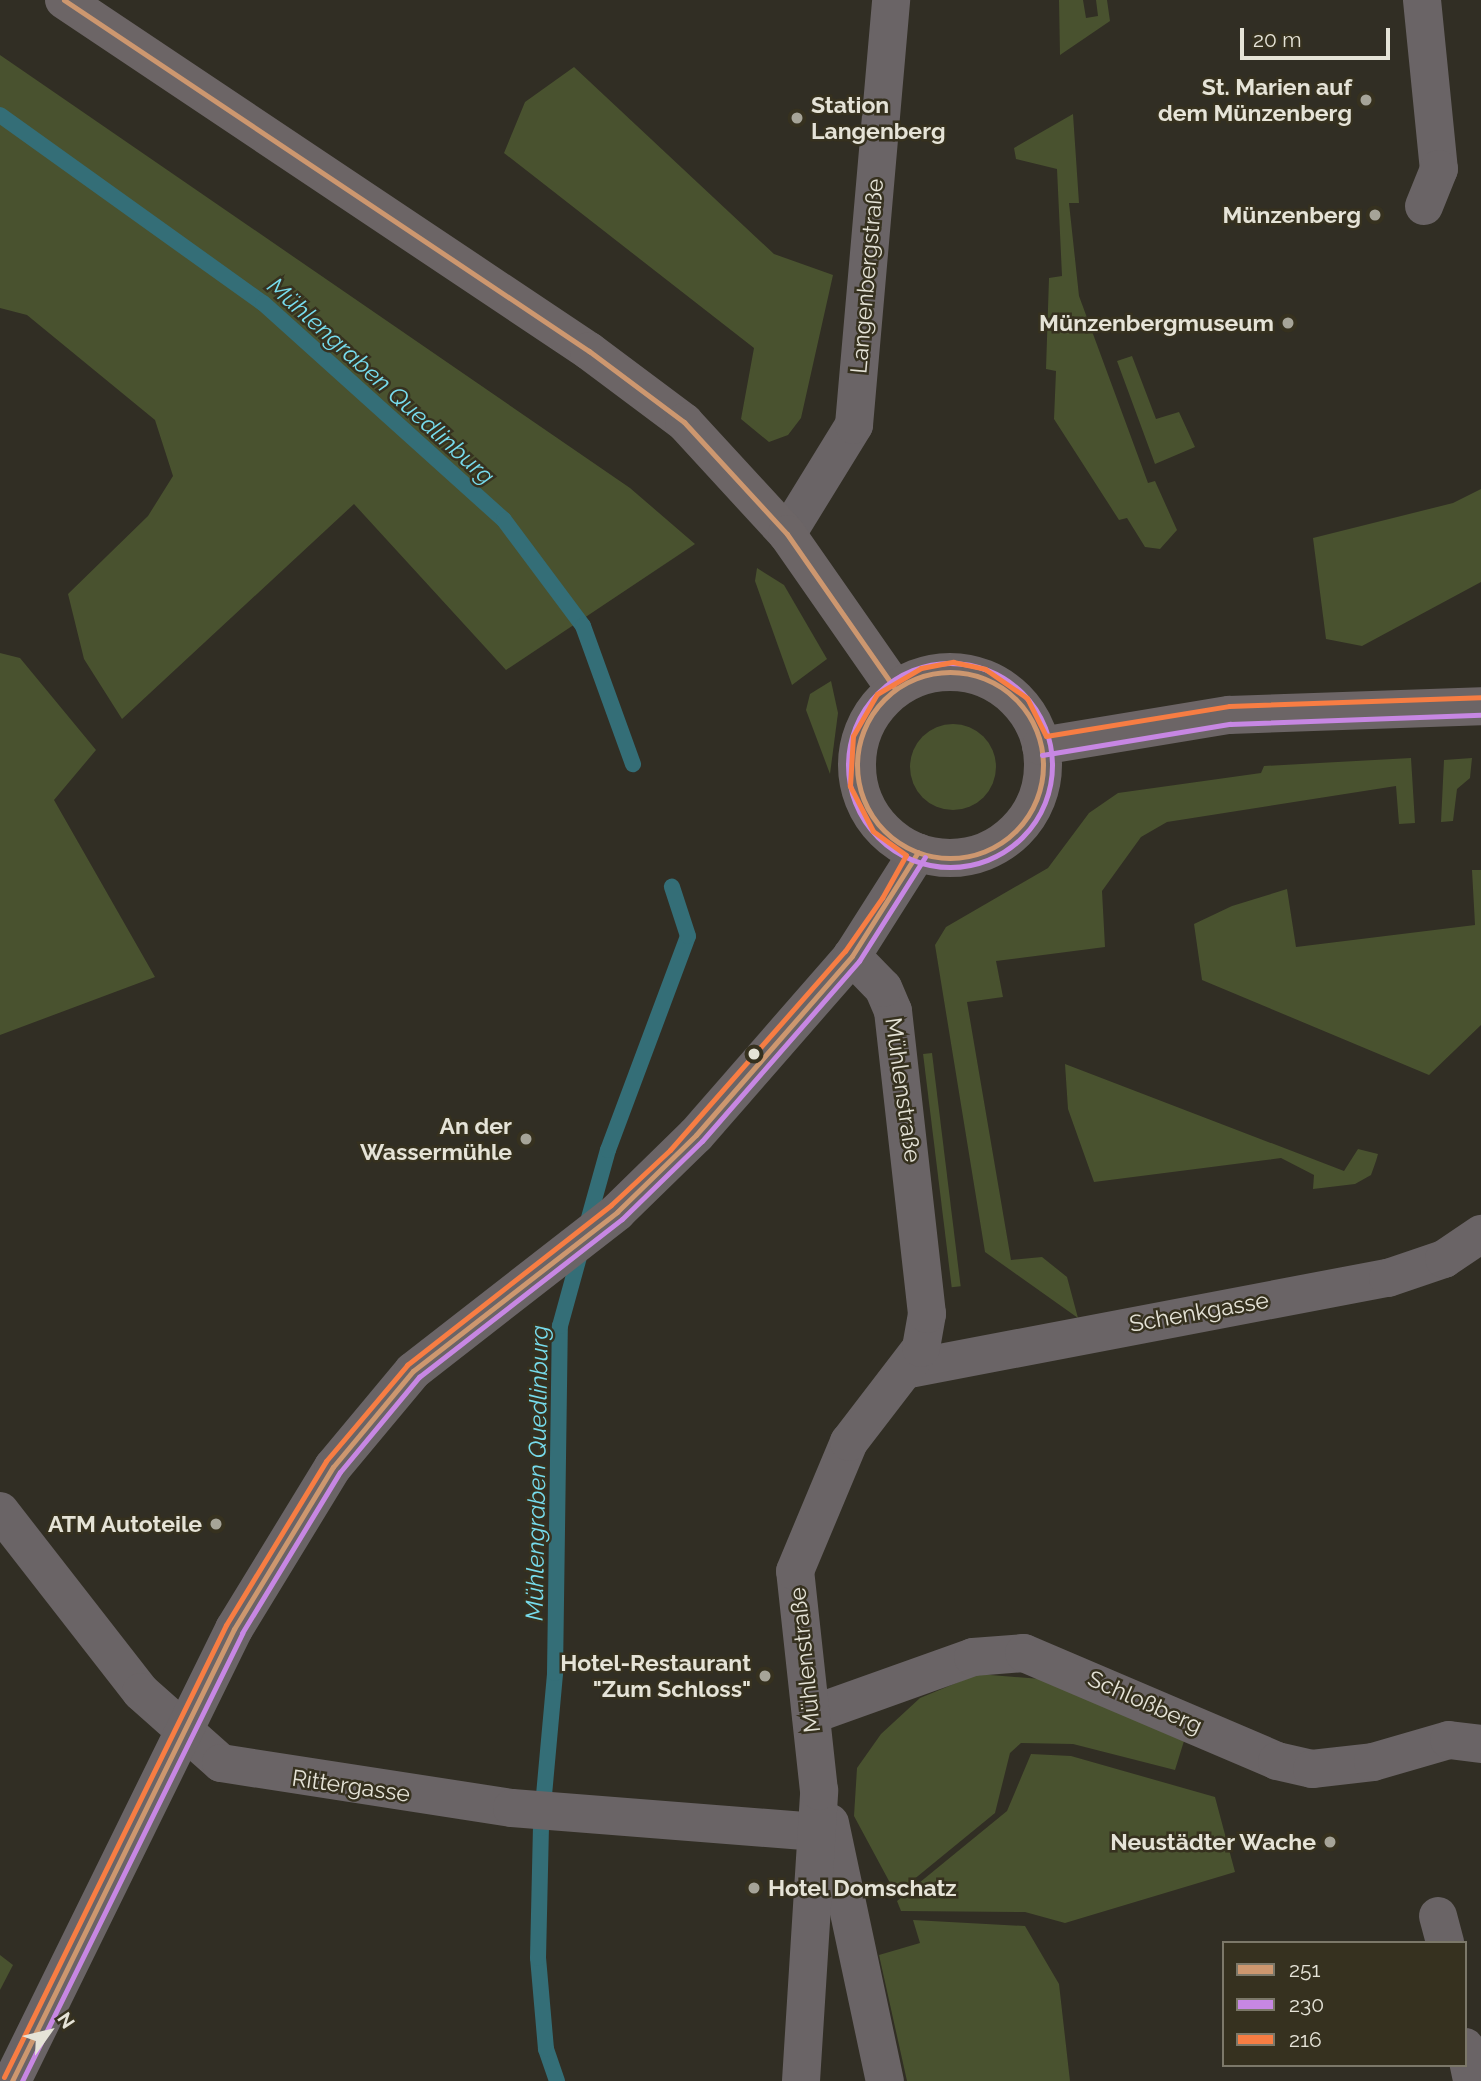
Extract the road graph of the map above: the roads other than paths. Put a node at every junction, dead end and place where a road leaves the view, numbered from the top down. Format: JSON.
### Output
{"nodes":[{"id":1,"x":64,"y":0,"type":"edge"},
{"id":2,"x":891,"y":0,"type":"edge"},
{"id":3,"x":1422,"y":0,"type":"edge"},
{"id":4,"x":1424,"y":206,"type":"dead end"},
{"id":5,"x":787,"y":534,"type":"junction"},
{"id":6,"x":895,"y":690,"type":"junction"},
{"id":7,"x":1481,"y":706,"type":"edge"},
{"id":8,"x":1041,"y":746,"type":"junction"},
{"id":9,"x":918,"y":852,"type":"junction"},
{"id":10,"x":852,"y":956,"type":"junction"},
{"id":11,"x":1481,"y":1234,"type":"edge"},
{"id":12,"x":909,"y":1369,"type":"junction"},
{"id":13,"x":0,"y":1511,"type":"edge"},
{"id":14,"x":811,"y":1715,"type":"junction"},
{"id":15,"x":186,"y":1736,"type":"junction"},
{"id":16,"x":1481,"y":1744,"type":"edge"},
{"id":17,"x":819,"y":1791,"type":"junction"},
{"id":18,"x":817,"y":1832,"type":"junction"},
{"id":19,"x":1467,"y":2057,"type":"edge"},
{"id":20,"x":12,"y":2081,"type":"edge"},
{"id":21,"x":801,"y":2081,"type":"edge"},
{"id":22,"x":885,"y":2081,"type":"edge"},
{"id":23,"x":1472,"y":2081,"type":"edge"}],
"edges":[{"from":1,"to":5,"type":"street"},
{"from":2,"to":5,"type":"street","name":"Langenbergstraße"},
{"from":3,"to":4,"type":"street"},
{"from":5,"to":6,"type":"street"},
{"from":6,"to":8,"type":"street"},
{"from":6,"to":9,"type":"street"},
{"from":7,"to":8,"type":"street"},
{"from":8,"to":9,"type":"street"},
{"from":9,"to":10,"type":"street"},
{"from":10,"to":12,"type":"street","name":"Mühlenstraße"},
{"from":10,"to":15,"type":"street"},
{"from":11,"to":12,"type":"street","name":"Schenkgasse"},
{"from":12,"to":14,"type":"street","name":"Mühlenstraße"},
{"from":13,"to":15,"type":"street","name":"Rittergasse"},
{"from":14,"to":16,"type":"street","name":"Schloßberg"},
{"from":14,"to":17,"type":"street","name":"Mühlenstraße"},
{"from":15,"to":18,"type":"street","name":"Rittergasse"},
{"from":15,"to":20,"type":"street"},
{"from":17,"to":18,"type":"street","name":"Mühlenstraße"},
{"from":17,"to":22,"type":"street"},
{"from":18,"to":21,"type":"street","name":"Mühlenstraße"},
{"from":19,"to":23,"type":"street"}]}
